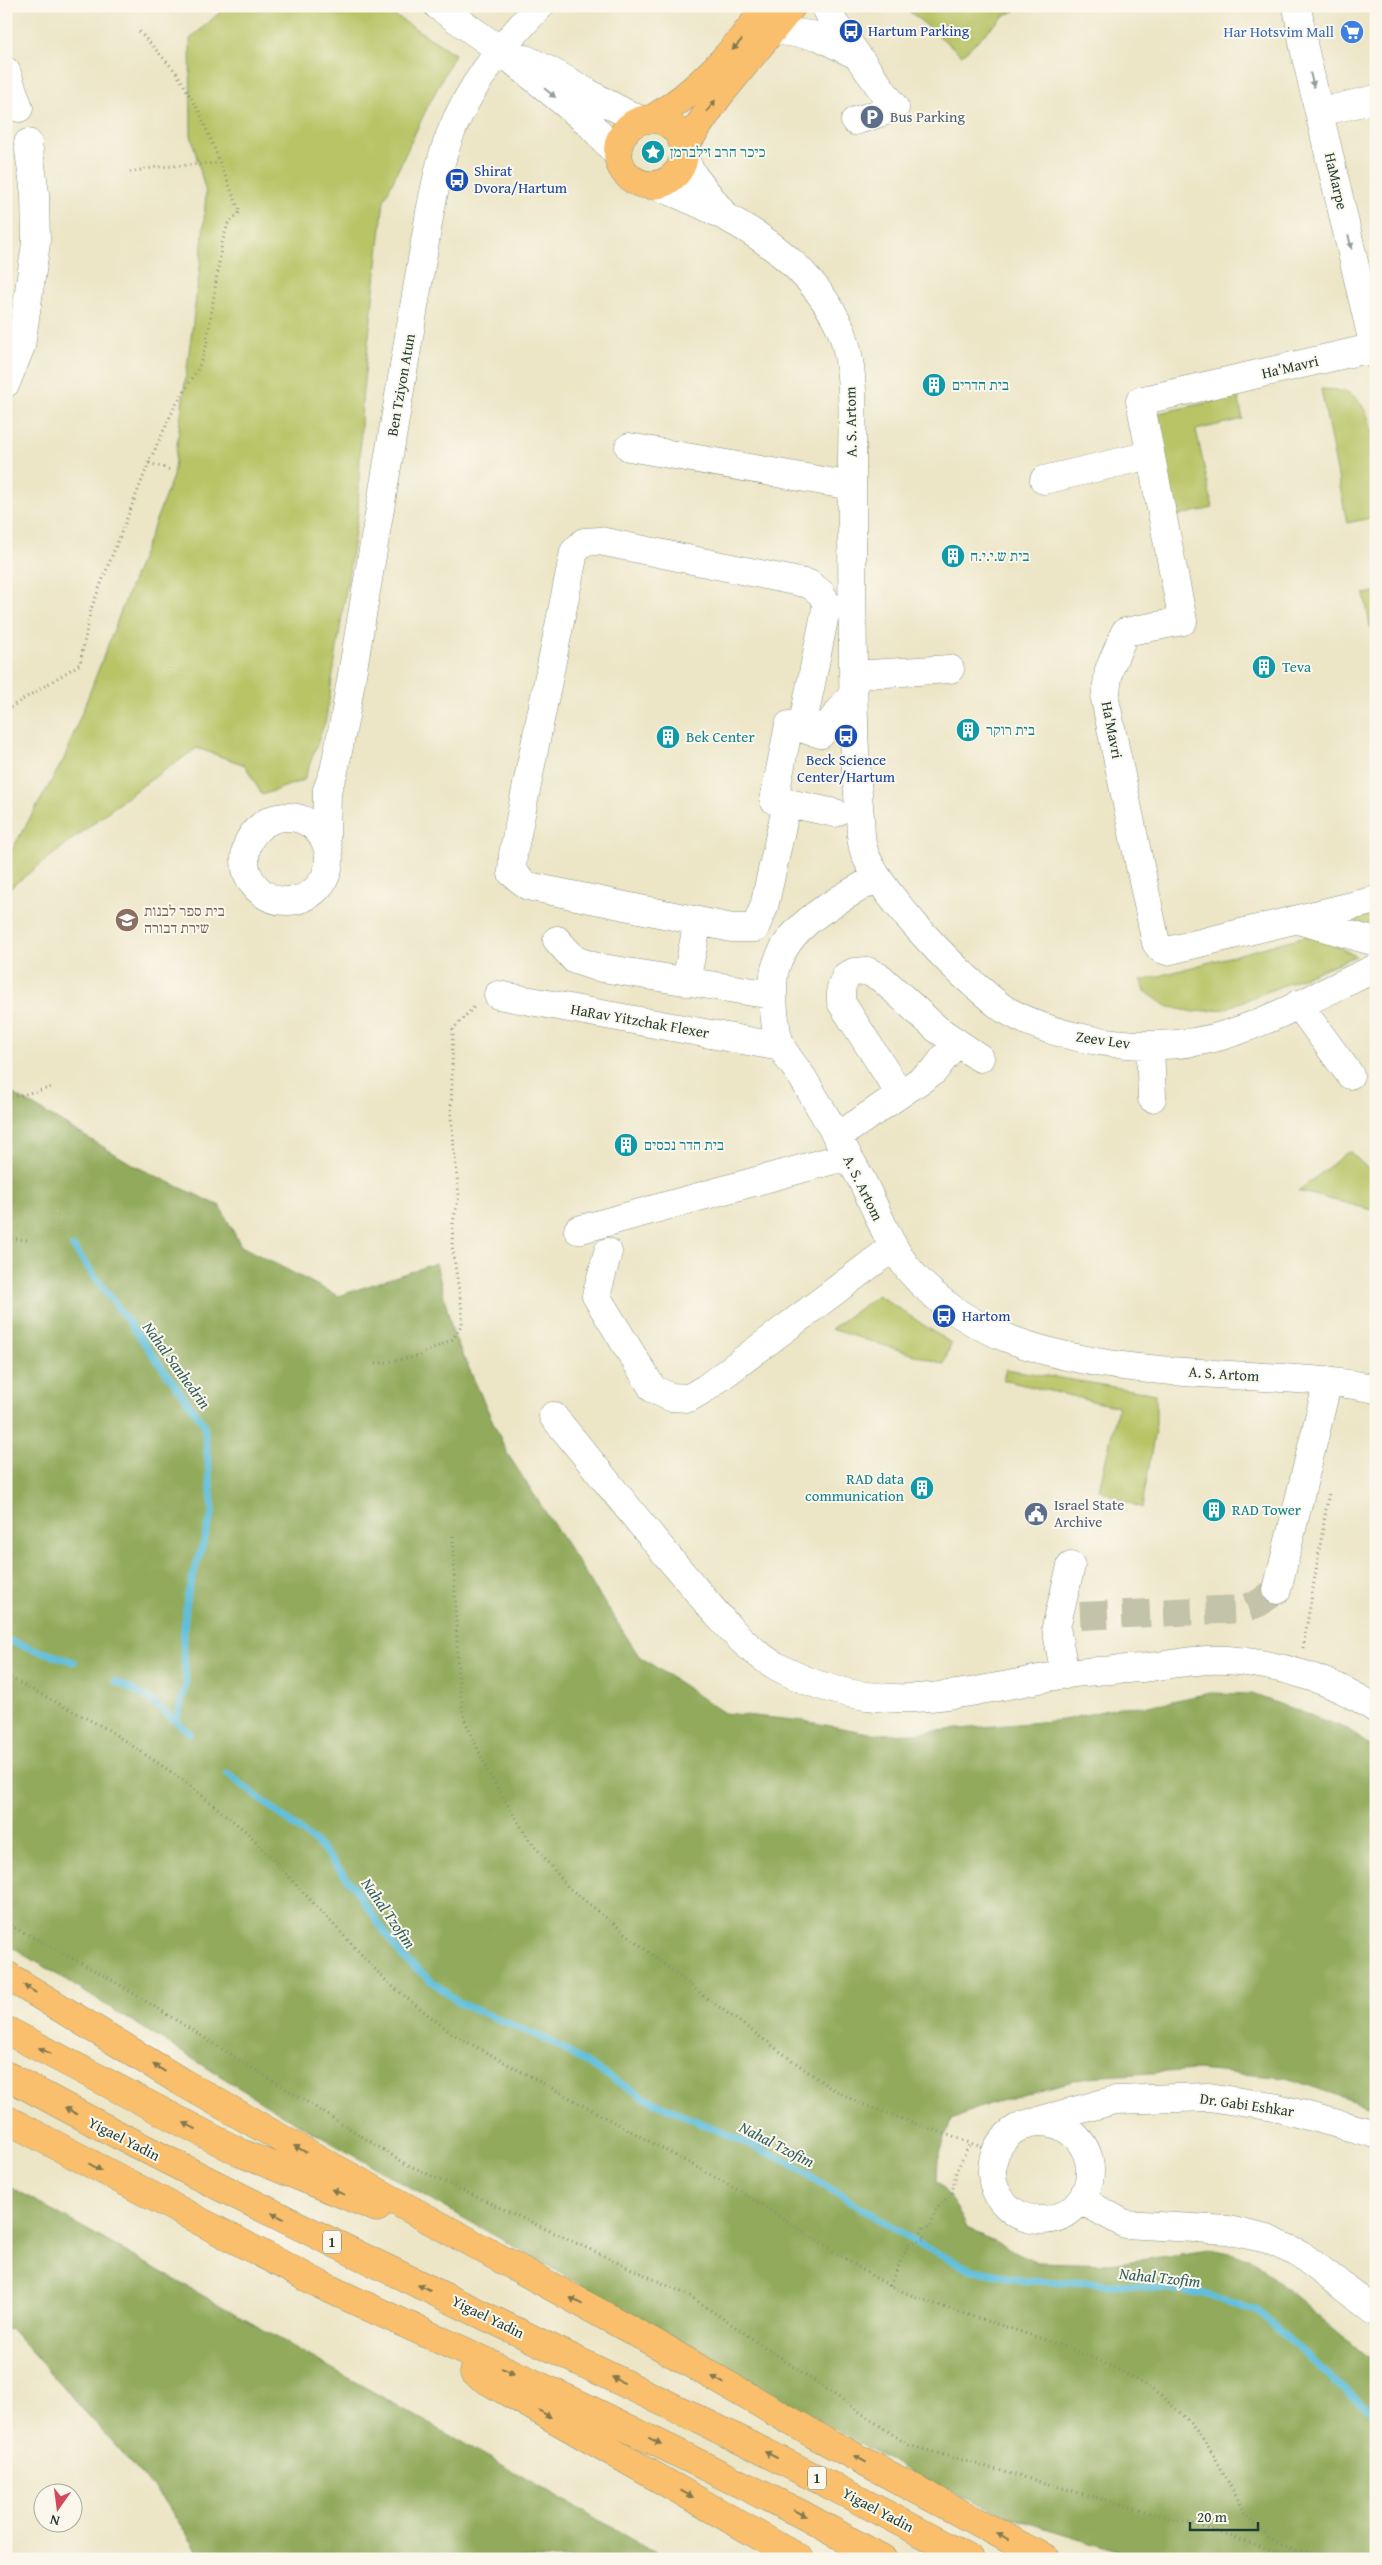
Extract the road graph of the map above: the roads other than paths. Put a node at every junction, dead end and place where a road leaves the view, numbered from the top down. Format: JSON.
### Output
{"nodes":[{"id":1,"x":438,"y":6,"type":"edge"},
{"id":2,"x":540,"y":6,"type":"edge"},
{"id":3,"x":792,"y":6,"type":"edge"},
{"id":4,"x":825,"y":6,"type":"edge"},
{"id":5,"x":1297,"y":6,"type":"edge"},
{"id":6,"x":770,"y":18,"type":"edge"},
{"id":7,"x":500,"y":50,"type":"junction"},
{"id":8,"x":860,"y":58,"type":"junction"},
{"id":9,"x":6,"y":71,"type":"edge"},
{"id":10,"x":1376,"y":99,"type":"edge"},
{"id":11,"x":19,"y":108,"type":"dead end"},
{"id":12,"x":1320,"y":112,"type":"junction"},
{"id":13,"x":646,"y":119,"type":"junction"},
{"id":14,"x":855,"y":121,"type":"dead end"},
{"id":15,"x":28,"y":143,"type":"dead end"},
{"id":16,"x":684,"y":152,"type":"junction"},
{"id":17,"x":618,"y":155,"type":"junction"},
{"id":18,"x":655,"y":185,"type":"junction"},
{"id":19,"x":729,"y":219,"type":"junction"},
{"id":20,"x":1375,"y":350,"type":"edge"},
{"id":21,"x":6,"y":384,"type":"edge"},
{"id":22,"x":629,"y":447,"type":"dead end"},
{"id":23,"x":1150,"y":456,"type":"junction"},
{"id":24,"x":1044,"y":480,"type":"dead end"},
{"id":25,"x":852,"y":486,"type":"junction"},
{"id":26,"x":950,"y":669,"type":"dead end"},
{"id":27,"x":853,"y":685,"type":"junction"},
{"id":28,"x":802,"y":728,"type":"junction"},
{"id":29,"x":327,"y":790,"type":"junction"},
{"id":30,"x":786,"y":802,"type":"junction"},
{"id":31,"x":835,"y":813,"type":"dead end"},
{"id":32,"x":296,"y":817,"type":"junction"},
{"id":33,"x":326,"y":842,"type":"junction"},
{"id":34,"x":876,"y":878,"type":"junction"},
{"id":35,"x":1376,"y":900,"type":"edge"},
{"id":36,"x":698,"y":920,"type":"junction"},
{"id":37,"x":1295,"y":920,"type":"junction"},
{"id":38,"x":557,"y":940,"type":"dead end"},
{"id":39,"x":1376,"y":942,"type":"edge"},
{"id":40,"x":1376,"y":968,"type":"edge"},
{"id":41,"x":686,"y":982,"type":"junction"},
{"id":42,"x":498,"y":995,"type":"road end"},
{"id":43,"x":772,"y":995,"type":"junction"},
{"id":44,"x":1298,"y":1004,"type":"junction"},
{"id":45,"x":956,"y":1042,"type":"junction"},
{"id":46,"x":1150,"y":1045,"type":"junction"},
{"id":47,"x":781,"y":1047,"type":"junction"},
{"id":48,"x":980,"y":1058,"type":"dead end"},
{"id":49,"x":1350,"y":1075,"type":"dead end"},
{"id":50,"x":900,"y":1094,"type":"junction"},
{"id":51,"x":1152,"y":1098,"type":"dead end"},
{"id":52,"x":843,"y":1147,"type":"junction"},
{"id":53,"x":578,"y":1230,"type":"dead end"},
{"id":54,"x":892,"y":1248,"type":"junction"},
{"id":55,"x":608,"y":1252,"type":"dead end"},
{"id":56,"x":1328,"y":1381,"type":"junction"},
{"id":57,"x":1376,"y":1389,"type":"edge"},
{"id":58,"x":553,"y":1416,"type":"dead end"},
{"id":59,"x":1071,"y":1566,"type":"dead end"},
{"id":60,"x":1278,"y":1590,"type":"tunnel mouth"},
{"id":61,"x":1064,"y":1675,"type":"junction"},
{"id":62,"x":1376,"y":1709,"type":"edge"},
{"id":63,"x":6,"y":1975,"type":"edge"},
{"id":64,"x":6,"y":2030,"type":"edge"},
{"id":65,"x":6,"y":2075,"type":"edge"},
{"id":66,"x":1115,"y":2100,"type":"junction"},
{"id":67,"x":6,"y":2119,"type":"edge"},
{"id":68,"x":1030,"y":2123,"type":"junction"},
{"id":69,"x":1376,"y":2134,"type":"edge"},
{"id":70,"x":1090,"y":2161,"type":"junction"},
{"id":71,"x":1081,"y":2200,"type":"junction"},
{"id":72,"x":496,"y":2257,"type":"junction"},
{"id":73,"x":321,"y":2285,"type":"junction"},
{"id":74,"x":1376,"y":2312,"type":"edge"},
{"id":75,"x":800,"y":2559,"type":"edge"},
{"id":76,"x":883,"y":2559,"type":"edge"},
{"id":77,"x":970,"y":2559,"type":"edge"},
{"id":78,"x":1046,"y":2559,"type":"edge"}],
"edges":[{"from":1,"to":7,"type":"street"},
{"from":2,"to":7,"type":"street","name":"Ben Tziyon Atun"},
{"from":3,"to":6,"type":"main road"},
{"from":4,"to":8,"type":"street"},
{"from":5,"to":12,"type":"street","name":"HaMarpe","one_way":true},
{"from":6,"to":8,"type":"street"},
{"from":6,"to":13,"type":"main road","one_way":true},
{"from":16,"to":6,"type":"main road","one_way":true},
{"from":7,"to":13,"type":"street"},
{"from":7,"to":17,"type":"street","one_way":true},
{"from":7,"to":29,"type":"street","name":"Ben Tziyon Atun"},
{"from":8,"to":14,"type":"street"},
{"from":9,"to":11,"type":"street"},
{"from":10,"to":12,"type":"street"},
{"from":12,"to":20,"type":"street","name":"HaMarpe","one_way":true},
{"from":13,"to":16,"type":"main road"},
{"from":13,"to":17,"type":"main road"},
{"from":15,"to":21,"type":"street"},
{"from":16,"to":18,"type":"main road"},
{"from":16,"to":19,"type":"street","name":"A. S. Artom"},
{"from":17,"to":18,"type":"main road"},
{"from":18,"to":19,"type":"street","name":"A. S. Artom"},
{"from":19,"to":25,"type":"street","name":"A. S. Artom"},
{"from":20,"to":23,"type":"street","name":"Ha'Mavri"},
{"from":22,"to":25,"type":"street"},
{"from":23,"to":24,"type":"street"},
{"from":23,"to":37,"type":"street","name":"Ha'Mavri"},
{"from":25,"to":27,"type":"street","name":"A. S. Artom"},
{"from":26,"to":27,"type":"street"},
{"from":27,"to":28,"type":"street"},
{"from":27,"to":34,"type":"street","name":"A. S. Artom"},
{"from":28,"to":30,"type":"street"},
{"from":28,"to":36,"type":"street"},
{"from":29,"to":32,"type":"street"},
{"from":29,"to":33,"type":"street","name":"Ben Tziyon Atun"},
{"from":30,"to":31,"type":"street"},
{"from":30,"to":36,"type":"street"},
{"from":32,"to":33,"type":"street"},
{"from":32,"to":33,"type":"street"},
{"from":34,"to":43,"type":"street","name":"A. S. Artom"},
{"from":34,"to":46,"type":"street","name":"Zeev Lev"},
{"from":35,"to":37,"type":"street","name":"Ha'Mavri"},
{"from":36,"to":41,"type":"street"},
{"from":37,"to":39,"type":"street"},
{"from":38,"to":41,"type":"street"},
{"from":40,"to":44,"type":"street","name":"Zeev Lev"},
{"from":41,"to":43,"type":"street"},
{"from":42,"to":47,"type":"street","name":"HaRav Yitzchak Flexer"},
{"from":43,"to":47,"type":"street","name":"A. S. Artom"},
{"from":44,"to":46,"type":"street","name":"Zeev Lev"},
{"from":44,"to":49,"type":"street"},
{"from":45,"to":48,"type":"street"},
{"from":45,"to":50,"type":"street"},
{"from":45,"to":50,"type":"street"},
{"from":46,"to":51,"type":"street"},
{"from":47,"to":52,"type":"street","name":"A. S. Artom"},
{"from":50,"to":52,"type":"street"},
{"from":52,"to":53,"type":"street"},
{"from":52,"to":54,"type":"street","name":"A. S. Artom"},
{"from":54,"to":55,"type":"street"},
{"from":54,"to":56,"type":"street","name":"A. S. Artom"},
{"from":56,"to":57,"type":"street","name":"A. S. Artom"},
{"from":56,"to":60,"type":"street"},
{"from":58,"to":61,"type":"street"},
{"from":59,"to":61,"type":"street"},
{"from":61,"to":62,"type":"street"},
{"from":72,"to":63,"type":"main road","one_way":true},
{"from":72,"to":64,"type":"main road","one_way":true},
{"from":77,"to":65,"type":"main road","name":"Yigael Yadin","number":"1","one_way":true},
{"from":66,"to":68,"type":"street","name":"Dr. Gabi Eshkar"},
{"from":66,"to":69,"type":"street","name":"Dr. Gabi Eshkar"},
{"from":66,"to":70,"type":"street"},
{"from":67,"to":73,"type":"main road","one_way":true},
{"from":68,"to":70,"type":"street"},
{"from":68,"to":71,"type":"street"},
{"from":70,"to":71,"type":"street"},
{"from":71,"to":74,"type":"street"},
{"from":78,"to":72,"type":"main road","one_way":true},
{"from":73,"to":75,"type":"main road","one_way":true},
{"from":73,"to":76,"type":"main road","one_way":true}]}
